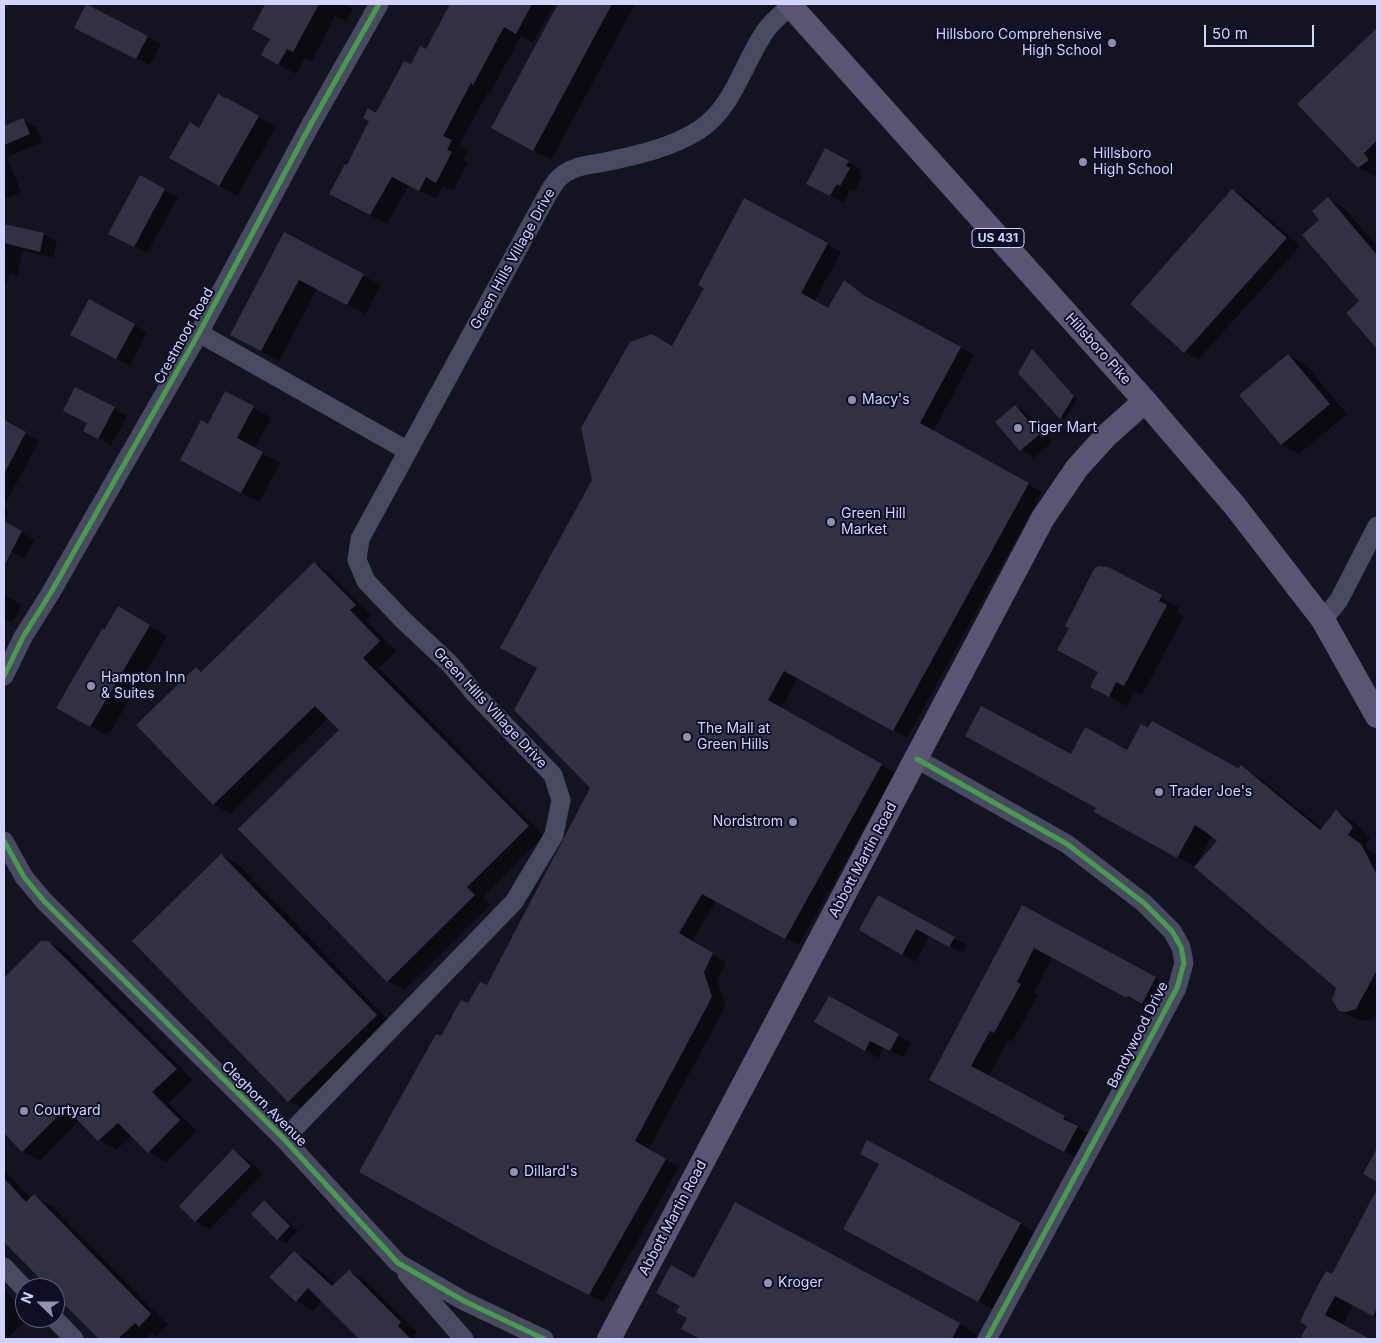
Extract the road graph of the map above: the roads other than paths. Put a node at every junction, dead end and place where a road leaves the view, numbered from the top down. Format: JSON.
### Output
{"nodes":[{"id":1,"x":379,"y":4,"type":"edge"},
{"id":2,"x":790,"y":5,"type":"edge"},
{"id":3,"x":198,"y":333,"type":"junction"},
{"id":4,"x":1145,"y":401,"type":"junction"},
{"id":5,"x":408,"y":451,"type":"junction"},
{"id":6,"x":1377,"y":526,"type":"edge"},
{"id":7,"x":1323,"y":620,"type":"junction"},
{"id":8,"x":4,"y":676,"type":"edge"},
{"id":9,"x":1377,"y":716,"type":"edge"},
{"id":10,"x":917,"y":758,"type":"junction"},
{"id":11,"x":4,"y":841,"type":"edge"},
{"id":12,"x":284,"y":1139,"type":"junction"},
{"id":13,"x":398,"y":1263,"type":"junction"},
{"id":14,"x":4,"y":1267,"type":"edge"},
{"id":15,"x":15,"y":1279,"type":"edge"},
{"id":16,"x":64,"y":1328,"type":"edge"},
{"id":17,"x":612,"y":1337,"type":"edge"},
{"id":18,"x":74,"y":1339,"type":"edge"},
{"id":19,"x":464,"y":1339,"type":"edge"},
{"id":20,"x":544,"y":1339,"type":"edge"},
{"id":21,"x":987,"y":1339,"type":"edge"}],
"edges":[{"from":1,"to":3,"type":"street","name":"Crestmoor Road"},
{"from":2,"to":4,"type":"main road","name":"Hillsboro Pike","number":"US 431"},
{"from":2,"to":5,"type":"street","name":"Green Hills Village Drive"},
{"from":3,"to":5,"type":"street"},
{"from":3,"to":8,"type":"street","name":"Crestmoor Road"},
{"from":4,"to":7,"type":"main road","name":"Hillsboro Pike","number":"US 431"},
{"from":4,"to":10,"type":"main road","name":"Abbott Martin Road"},
{"from":5,"to":12,"type":"street","name":"Green Hills Village Drive"},
{"from":6,"to":7,"type":"street"},
{"from":7,"to":9,"type":"main road","name":"Hillsboro Pike","number":"US 431"},
{"from":10,"to":17,"type":"main road","name":"Abbott Martin Road"},
{"from":10,"to":21,"type":"street","name":"Bandywood Drive"},
{"from":11,"to":12,"type":"street","name":"Cleghorn Avenue"},
{"from":12,"to":13,"type":"street","name":"Cleghorn Avenue"},
{"from":13,"to":19,"type":"street"},
{"from":13,"to":20,"type":"street","name":"Cleghorn Avenue"},
{"from":14,"to":15,"type":"street"},
{"from":16,"to":18,"type":"street"}]}
